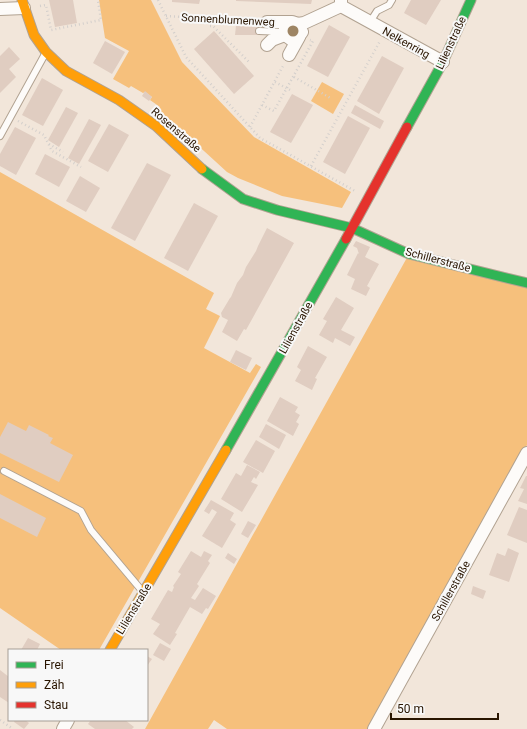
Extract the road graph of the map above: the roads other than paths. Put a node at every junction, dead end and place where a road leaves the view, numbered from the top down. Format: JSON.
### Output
{"nodes":[{"id":1,"x":392,"y":0,"type":"edge"},
{"id":2,"x":471,"y":0,"type":"edge"},
{"id":3,"x":341,"y":3,"type":"edge"},
{"id":4,"x":23,"y":4,"type":"edge"},
{"id":5,"x":0,"y":9,"type":"edge"},
{"id":6,"x":370,"y":22,"type":"junction"},
{"id":7,"x":263,"y":26,"type":"road end"},
{"id":8,"x":293,"y":31,"type":"junction"},
{"id":9,"x":267,"y":45,"type":"dead end"},
{"id":10,"x":46,"y":52,"type":"junction"},
{"id":11,"x":289,"y":55,"type":"road end"},
{"id":12,"x":443,"y":62,"type":"junction"},
{"id":13,"x":0,"y":136,"type":"edge"},
{"id":14,"x":352,"y":228,"type":"junction"},
{"id":15,"x":527,"y":283,"type":"edge"},
{"id":16,"x":527,"y":453,"type":"edge"},
{"id":17,"x":4,"y":471,"type":"dead end"},
{"id":18,"x":144,"y":594,"type":"junction"},
{"id":19,"x":111,"y":649,"type":"edge"},
{"id":20,"x":374,"y":729,"type":"edge"}],
"edges":[{"from":1,"to":6,"type":"lane","name":"Nelkenring"},
{"from":2,"to":12,"type":"street","name":"Lilienstraße"},
{"from":3,"to":6,"type":"street","name":"Nelkenring"},
{"from":3,"to":8,"type":"street","name":"Sonnenblumenweg"},
{"from":4,"to":5,"type":"street"},
{"from":4,"to":10,"type":"street","name":"Rosenstraße"},
{"from":6,"to":12,"type":"street","name":"Nelkenring"},
{"from":7,"to":8,"type":"street","name":"Sonnenblumenweg"},
{"from":8,"to":9,"type":"street","name":"Sonnenblumenweg"},
{"from":8,"to":11,"type":"street"},
{"from":10,"to":13,"type":"lane"},
{"from":10,"to":14,"type":"street","name":"Rosenstraße"},
{"from":12,"to":14,"type":"street","name":"Lilienstraße"},
{"from":14,"to":15,"type":"street","name":"Schillerstraße"},
{"from":14,"to":18,"type":"street","name":"Lilienstraße"},
{"from":16,"to":20,"type":"street","name":"Schillerstraße"},
{"from":17,"to":18,"type":"lane"},
{"from":18,"to":19,"type":"street","name":"Lilienstraße"}]}
